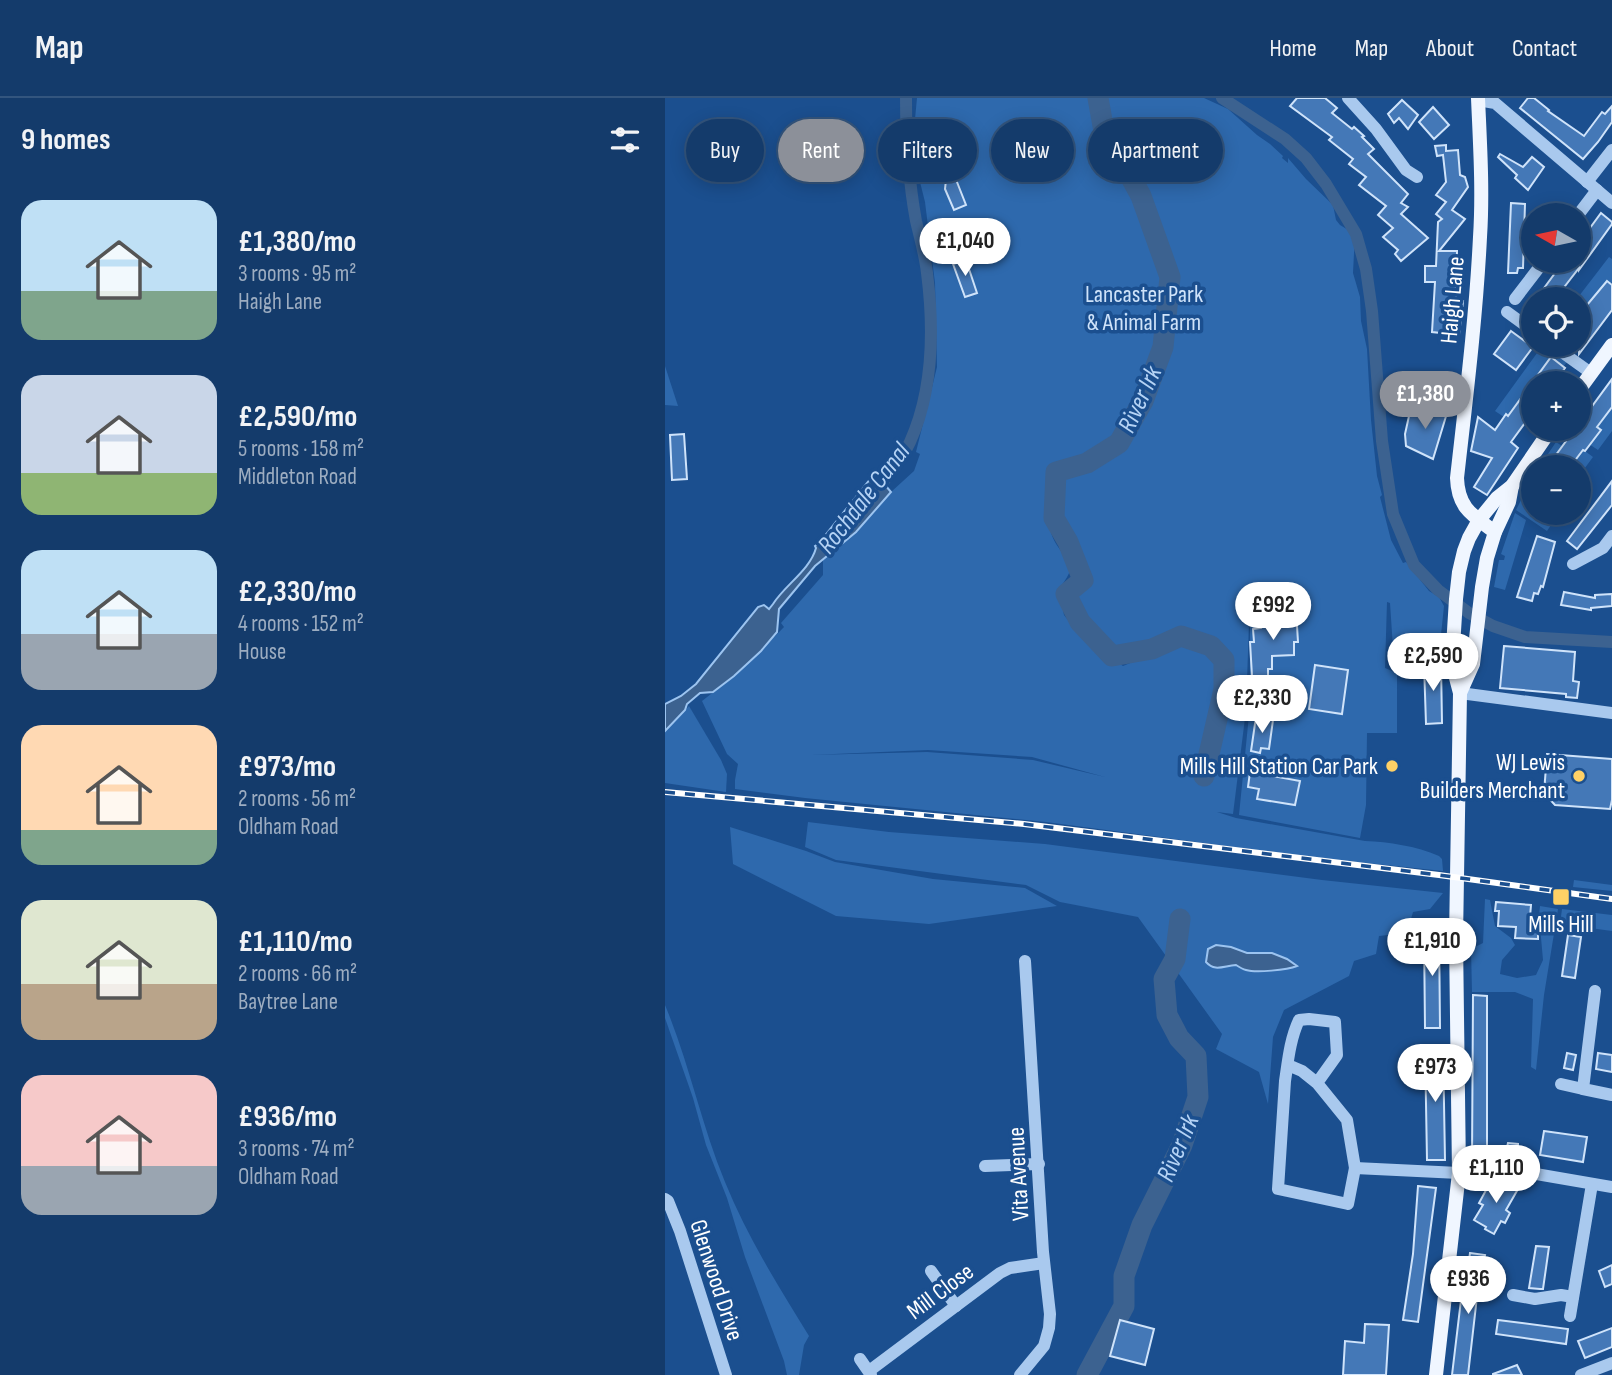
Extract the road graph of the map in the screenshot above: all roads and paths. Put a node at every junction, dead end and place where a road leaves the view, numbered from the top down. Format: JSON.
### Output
{"nodes":[{"id":1,"x":1348,"y":98,"type":"edge"},
{"id":2,"x":1478,"y":99,"type":"edge"},
{"id":3,"x":1612,"y":150,"type":"edge"},
{"id":4,"x":1417,"y":177,"type":"dead end"},
{"id":5,"x":1587,"y":182,"type":"junction"},
{"id":6,"x":1597,"y":190,"type":"junction"},
{"id":7,"x":1587,"y":203,"type":"edge"},
{"id":8,"x":1612,"y":203,"type":"edge"},
{"id":9,"x":1535,"y":273,"type":"edge"},
{"id":10,"x":1515,"y":299,"type":"dead end"},
{"id":11,"x":1507,"y":312,"type":"dead end"},
{"id":12,"x":1521,"y":322,"type":"edge"},
{"id":13,"x":1612,"y":345,"type":"edge"},
{"id":14,"x":1569,"y":357,"type":"edge"},
{"id":15,"x":1588,"y":371,"type":"edge"},
{"id":16,"x":1591,"y":373,"type":"edge"},
{"id":17,"x":1543,"y":441,"type":"edge"},
{"id":18,"x":1513,"y":486,"type":"junction"},
{"id":19,"x":1479,"y":520,"type":"junction"},
{"id":20,"x":1495,"y":532,"type":"junction"},
{"id":21,"x":1612,"y":536,"type":"edge"},
{"id":22,"x":1607,"y":552,"type":"edge"},
{"id":23,"x":1573,"y":564,"type":"dead end"},
{"id":24,"x":1460,"y":693,"type":"junction"},
{"id":25,"x":1612,"y":713,"type":"edge"},
{"id":26,"x":1025,"y":961,"type":"dead end"},
{"id":27,"x":1595,"y":991,"type":"dead end"},
{"id":28,"x":1288,"y":1065,"type":"junction"},
{"id":29,"x":1317,"y":1083,"type":"junction"},
{"id":30,"x":1561,"y":1084,"type":"dead end"},
{"id":31,"x":1583,"y":1089,"type":"junction"},
{"id":32,"x":1612,"y":1095,"type":"edge"},
{"id":33,"x":1039,"y":1164,"type":"junction"},
{"id":34,"x":985,"y":1166,"type":"dead end"},
{"id":35,"x":1355,"y":1168,"type":"junction"},
{"id":36,"x":1459,"y":1172,"type":"junction"},
{"id":37,"x":1592,"y":1184,"type":"junction"},
{"id":38,"x":1612,"y":1187,"type":"edge"},
{"id":39,"x":665,"y":1199,"type":"edge"},
{"id":40,"x":1044,"y":1263,"type":"junction"},
{"id":41,"x":931,"y":1271,"type":"dead end"},
{"id":42,"x":1513,"y":1295,"type":"dead end"},
{"id":43,"x":1573,"y":1297,"type":"junction"},
{"id":44,"x":956,"y":1306,"type":"junction"},
{"id":45,"x":1570,"y":1316,"type":"dead end"},
{"id":46,"x":860,"y":1359,"type":"dead end"},
{"id":47,"x":1612,"y":1363,"type":"edge"},
{"id":48,"x":870,"y":1373,"type":"edge"},
{"id":49,"x":726,"y":1375,"type":"edge"},
{"id":50,"x":1020,"y":1375,"type":"edge"},
{"id":51,"x":1436,"y":1375,"type":"edge"},
{"id":52,"x":1581,"y":1375,"type":"edge"}],
"edges":[{"from":1,"to":4,"type":"street"},
{"from":2,"to":5,"type":"street"},
{"from":2,"to":19,"type":"main road","name":"Haigh Lane"},
{"from":3,"to":5,"type":"street"},
{"from":5,"to":6,"type":"street"},
{"from":6,"to":7,"type":"street"},
{"from":6,"to":8,"type":"street"},
{"from":9,"to":10,"type":"street"},
{"from":11,"to":12,"type":"street"},
{"from":13,"to":16,"type":"main road"},
{"from":14,"to":15,"type":"street"},
{"from":17,"to":18,"type":"main road"},
{"from":18,"to":19,"type":"main road"},
{"from":18,"to":20,"type":"main road"},
{"from":19,"to":20,"type":"main road","name":"Haigh Lane"},
{"from":19,"to":24,"type":"main road"},
{"from":20,"to":24,"type":"main road"},
{"from":21,"to":22,"type":"street"},
{"from":22,"to":23,"type":"street"},
{"from":24,"to":25,"type":"street"},
{"from":24,"to":36,"type":"main road"},
{"from":26,"to":33,"type":"street","name":"Vita Avenue"},
{"from":27,"to":31,"type":"street"},
{"from":28,"to":29,"type":"street"},
{"from":28,"to":29,"type":"street"},
{"from":28,"to":35,"type":"street"},
{"from":29,"to":35,"type":"street"},
{"from":30,"to":31,"type":"street"},
{"from":31,"to":32,"type":"street"},
{"from":33,"to":34,"type":"street"},
{"from":33,"to":40,"type":"street","name":"Vita Avenue"},
{"from":35,"to":36,"type":"street"},
{"from":36,"to":37,"type":"street"},
{"from":36,"to":51,"type":"main road"},
{"from":37,"to":38,"type":"street"},
{"from":37,"to":43,"type":"street"},
{"from":39,"to":49,"type":"street","name":"Glenwood Drive"},
{"from":40,"to":44,"type":"street","name":"Mill Close"},
{"from":40,"to":50,"type":"street","name":"Vita Avenue"},
{"from":41,"to":44,"type":"street"},
{"from":42,"to":43,"type":"street"},
{"from":43,"to":45,"type":"street"},
{"from":44,"to":48,"type":"street","name":"Mill Close"},
{"from":46,"to":48,"type":"street","name":"Mill Close"},
{"from":47,"to":52,"type":"street"}]}
